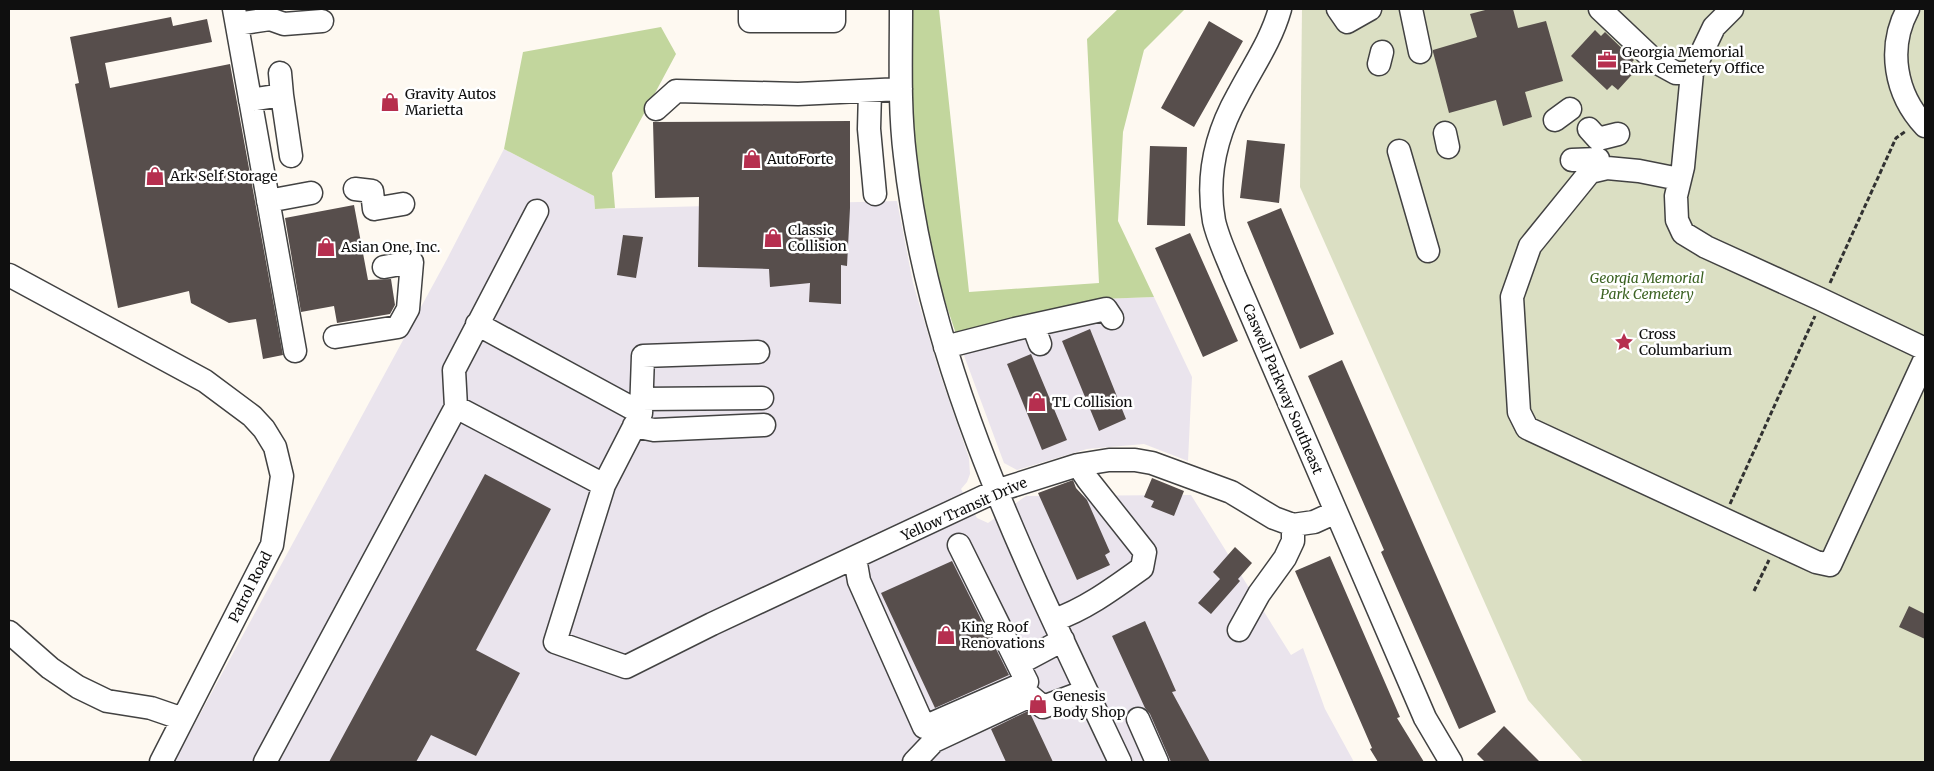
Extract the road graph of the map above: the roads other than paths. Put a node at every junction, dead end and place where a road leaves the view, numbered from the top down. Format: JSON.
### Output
{"nodes":[{"id":1,"x":750,"y":9,"type":"edge"},
{"id":2,"x":834,"y":9,"type":"edge"},
{"id":3,"x":901,"y":9,"type":"edge"},
{"id":4,"x":1280,"y":9,"type":"edge"},
{"id":5,"x":1338,"y":9,"type":"edge"},
{"id":6,"x":1370,"y":9,"type":"edge"},
{"id":7,"x":1411,"y":9,"type":"edge"},
{"id":8,"x":1600,"y":9,"type":"edge"},
{"id":9,"x":1732,"y":9,"type":"edge"},
{"id":10,"x":1908,"y":9,"type":"edge"},
{"id":11,"x":236,"y":16,"type":"edge"},
{"id":12,"x":322,"y":20,"type":"dead end"},
{"id":13,"x":1415,"y":47,"type":"dead end"},
{"id":14,"x":1692,"y":73,"type":"junction"},
{"id":15,"x":901,"y":89,"type":"junction"},
{"id":16,"x":870,"y":91,"type":"junction"},
{"id":17,"x":250,"y":100,"type":"junction"},
{"id":18,"x":656,"y":109,"type":"dead end"},
{"id":19,"x":1925,"y":126,"type":"edge"},
{"id":20,"x":1600,"y":146,"type":"junction"},
{"id":21,"x":1399,"y":151,"type":"dead end"},
{"id":22,"x":290,"y":156,"type":"dead end"},
{"id":23,"x":1572,"y":160,"type":"dead end"},
{"id":24,"x":1679,"y":178,"type":"junction"},
{"id":25,"x":356,"y":190,"type":"dead end"},
{"id":26,"x":311,"y":193,"type":"dead end"},
{"id":27,"x":875,"y":194,"type":"dead end"},
{"id":28,"x":268,"y":201,"type":"junction"},
{"id":29,"x":403,"y":204,"type":"dead end"},
{"id":30,"x":537,"y":211,"type":"dead end"},
{"id":31,"x":1428,"y":251,"type":"dead end"},
{"id":32,"x":384,"y":267,"type":"dead end"},
{"id":33,"x":9,"y":275,"type":"edge"},
{"id":34,"x":1112,"y":318,"type":"dead end"},
{"id":35,"x":478,"y":324,"type":"junction"},
{"id":36,"x":336,"y":337,"type":"dead end"},
{"id":37,"x":945,"y":347,"type":"junction"},
{"id":38,"x":1925,"y":349,"type":"edge"},
{"id":39,"x":295,"y":351,"type":"dead end"},
{"id":40,"x":758,"y":352,"type":"dead end"},
{"id":41,"x":1925,"y":359,"type":"edge"},
{"id":42,"x":762,"y":398,"type":"dead end"},
{"id":43,"x":456,"y":407,"type":"junction"},
{"id":44,"x":638,"y":413,"type":"junction"},
{"id":45,"x":764,"y":425,"type":"dead end"},
{"id":46,"x":1078,"y":465,"type":"junction"},
{"id":47,"x":604,"y":485,"type":"junction"},
{"id":48,"x":996,"y":491,"type":"junction"},
{"id":49,"x":1336,"y":512,"type":"junction"},
{"id":50,"x":1293,"y":525,"type":"junction"},
{"id":51,"x":960,"y":545,"type":"dead end"},
{"id":52,"x":855,"y":558,"type":"junction"},
{"id":53,"x":1058,"y":630,"type":"junction"},
{"id":54,"x":1239,"y":630,"type":"dead end"},
{"id":55,"x":9,"y":632,"type":"edge"},
{"id":56,"x":1018,"y":664,"type":"junction"},
{"id":57,"x":1086,"y":691,"type":"junction"},
{"id":58,"x":183,"y":719,"type":"junction"},
{"id":59,"x":1138,"y":720,"type":"dead end"},
{"id":60,"x":161,"y":762,"type":"edge"},
{"id":61,"x":265,"y":762,"type":"edge"},
{"id":62,"x":914,"y":762,"type":"edge"},
{"id":63,"x":1120,"y":762,"type":"edge"},
{"id":64,"x":1157,"y":762,"type":"edge"},
{"id":65,"x":1451,"y":762,"type":"edge"}],
"edges":[{"from":1,"to":2,"type":"street"},
{"from":3,"to":15,"type":"street"},
{"from":4,"to":49,"type":"street","name":"Caswell Parkway Southeast"},
{"from":5,"to":6,"type":"street"},
{"from":7,"to":13,"type":"street"},
{"from":8,"to":14,"type":"street"},
{"from":9,"to":14,"type":"street"},
{"from":10,"to":19,"type":"street"},
{"from":11,"to":12,"type":"street"},
{"from":11,"to":17,"type":"street"},
{"from":14,"to":24,"type":"street"},
{"from":15,"to":16,"type":"street"},
{"from":15,"to":37,"type":"street"},
{"from":16,"to":18,"type":"street"},
{"from":16,"to":27,"type":"street"},
{"from":17,"to":22,"type":"street"},
{"from":17,"to":28,"type":"street"},
{"from":20,"to":23,"type":"street"},
{"from":20,"to":24,"type":"street"},
{"from":20,"to":41,"type":"street"},
{"from":21,"to":31,"type":"street"},
{"from":24,"to":38,"type":"street"},
{"from":25,"to":29,"type":"street"},
{"from":26,"to":28,"type":"street"},
{"from":28,"to":39,"type":"street"},
{"from":30,"to":35,"type":"street"},
{"from":32,"to":36,"type":"street"},
{"from":33,"to":58,"type":"street","name":"Patrol Road"},
{"from":34,"to":37,"type":"street"},
{"from":35,"to":43,"type":"street"},
{"from":35,"to":44,"type":"street"},
{"from":37,"to":48,"type":"street"},
{"from":40,"to":44,"type":"street"},
{"from":42,"to":44,"type":"street"},
{"from":43,"to":47,"type":"street"},
{"from":43,"to":61,"type":"street"},
{"from":44,"to":45,"type":"street"},
{"from":44,"to":47,"type":"street"},
{"from":46,"to":48,"type":"street","name":"Yellow Transit Drive"},
{"from":46,"to":50,"type":"street","name":"Yellow Transit Drive"},
{"from":46,"to":53,"type":"street"},
{"from":47,"to":52,"type":"street","name":"Yellow Transit Drive"},
{"from":48,"to":52,"type":"street","name":"Yellow Transit Drive"},
{"from":48,"to":53,"type":"street"},
{"from":49,"to":50,"type":"street"},
{"from":49,"to":65,"type":"street","name":"Caswell Parkway Southeast"},
{"from":50,"to":54,"type":"street"},
{"from":51,"to":56,"type":"street"},
{"from":52,"to":56,"type":"street"},
{"from":53,"to":56,"type":"street"},
{"from":53,"to":57,"type":"street"},
{"from":55,"to":58,"type":"street"},
{"from":57,"to":62,"type":"street"},
{"from":57,"to":63,"type":"street"},
{"from":58,"to":60,"type":"street","name":"Patrol Road"},
{"from":59,"to":64,"type":"street"}]}
